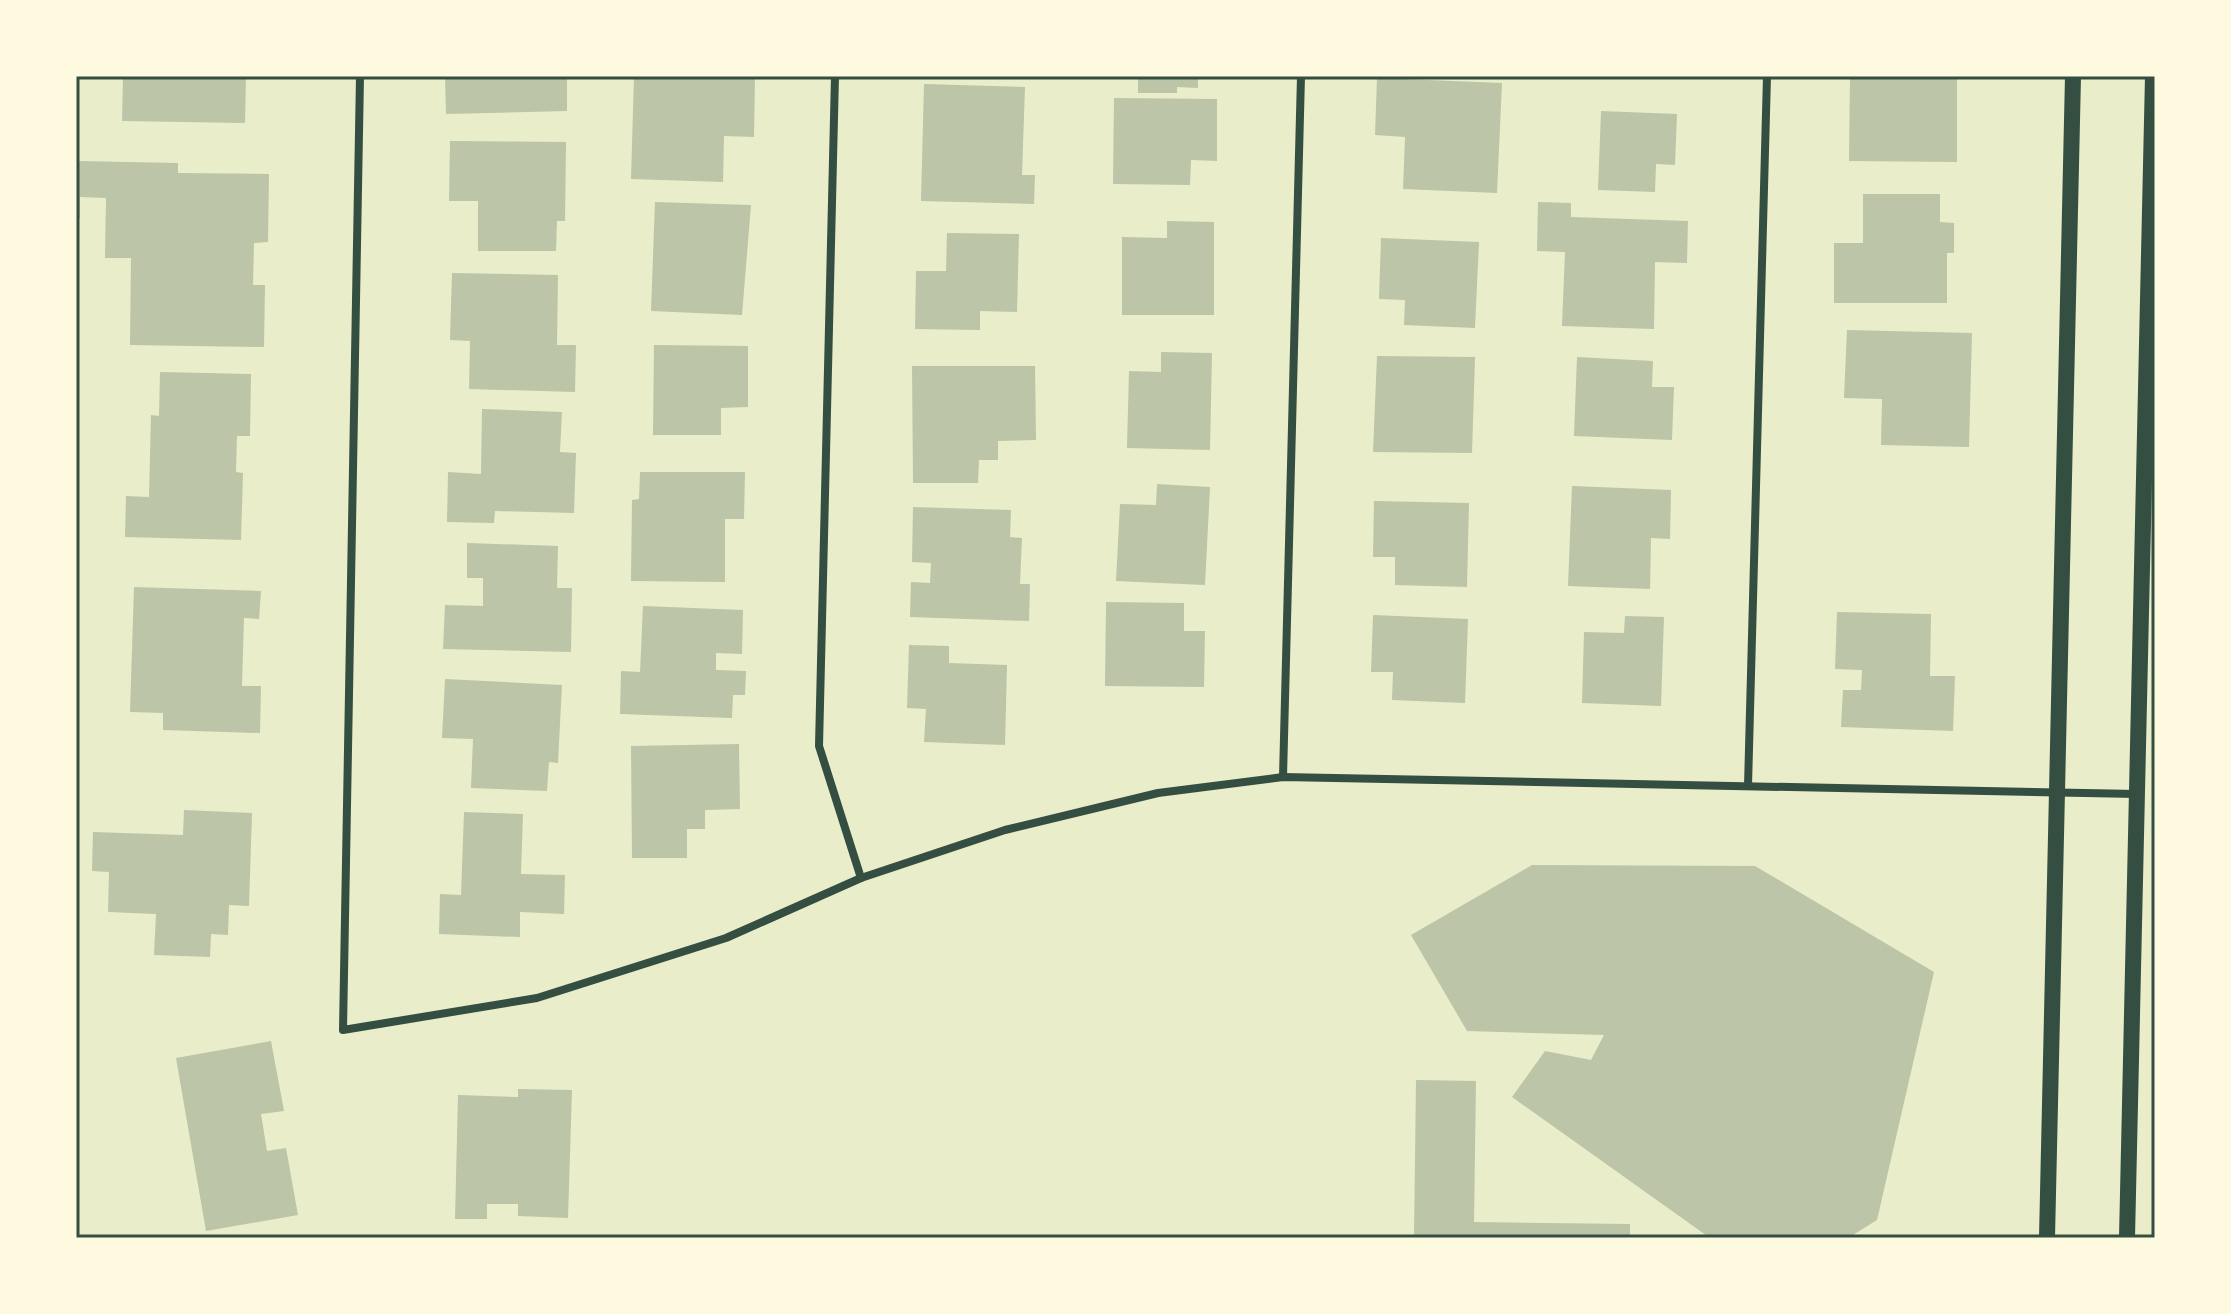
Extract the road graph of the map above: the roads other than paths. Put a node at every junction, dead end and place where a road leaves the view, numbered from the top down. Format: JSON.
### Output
{"nodes":[{"id":1,"x":360,"y":76,"type":"edge"},
{"id":2,"x":835,"y":76,"type":"edge"},
{"id":3,"x":1301,"y":76,"type":"edge"},
{"id":4,"x":1767,"y":76,"type":"edge"},
{"id":5,"x":2073,"y":76,"type":"edge"},
{"id":6,"x":2153,"y":76,"type":"edge"},
{"id":7,"x":1283,"y":777,"type":"junction"},
{"id":8,"x":1748,"y":786,"type":"junction"},
{"id":9,"x":2058,"y":794,"type":"junction"},
{"id":10,"x":2137,"y":794,"type":"junction"},
{"id":11,"x":861,"y":878,"type":"junction"},
{"id":12,"x":2047,"y":1238,"type":"edge"},
{"id":13,"x":2127,"y":1238,"type":"edge"}],
"edges":[{"from":1,"to":11,"type":"street"},
{"from":2,"to":11,"type":"street"},
{"from":3,"to":7,"type":"street"},
{"from":4,"to":8,"type":"street"},
{"from":5,"to":9,"type":"main road"},
{"from":6,"to":10,"type":"main road"},
{"from":7,"to":8,"type":"street"},
{"from":7,"to":11,"type":"street"},
{"from":8,"to":9,"type":"street"},
{"from":9,"to":10,"type":"street"},
{"from":9,"to":12,"type":"main road"},
{"from":10,"to":13,"type":"main road"}]}
